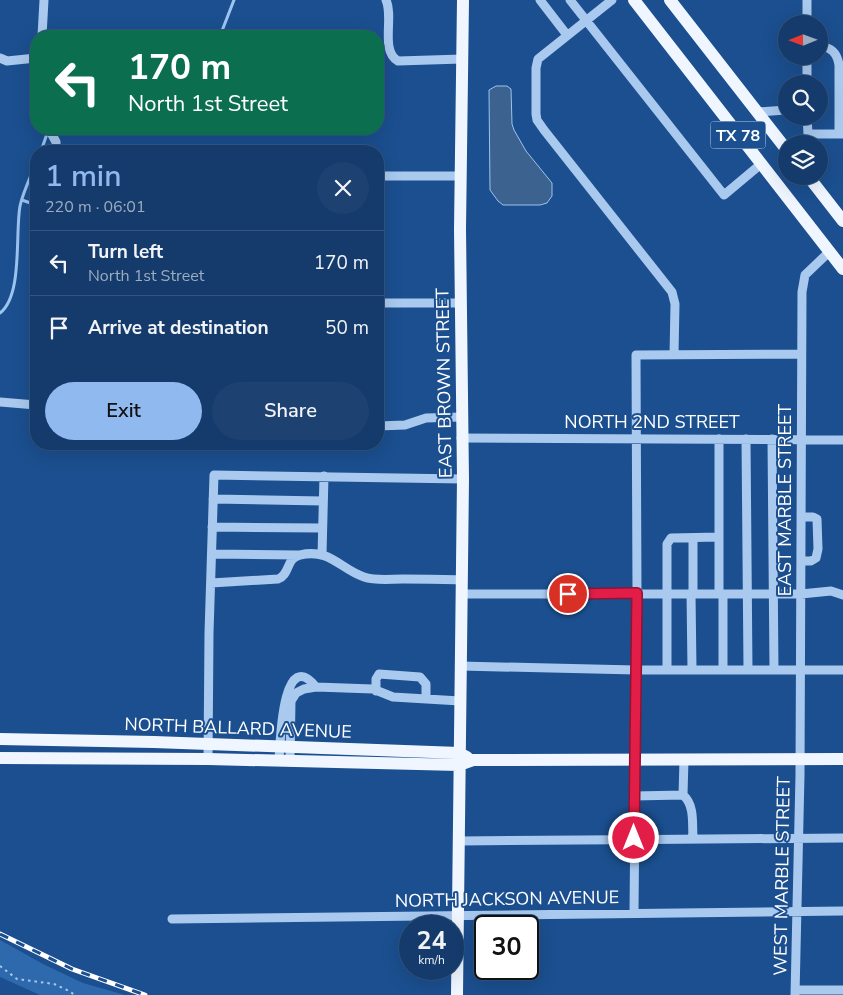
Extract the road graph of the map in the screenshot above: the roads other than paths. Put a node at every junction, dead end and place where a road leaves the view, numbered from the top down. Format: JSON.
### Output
{"nodes":[{"id":1,"x":44,"y":0,"type":"edge"},
{"id":2,"x":386,"y":0,"type":"edge"},
{"id":3,"x":463,"y":0,"type":"edge"},
{"id":4,"x":540,"y":0,"type":"edge"},
{"id":5,"x":570,"y":0,"type":"edge"},
{"id":6,"x":612,"y":0,"type":"edge"},
{"id":7,"x":634,"y":0,"type":"edge"},
{"id":8,"x":670,"y":0,"type":"edge"},
{"id":9,"x":807,"y":0,"type":"edge"},
{"id":10,"x":678,"y":6,"type":"edge"},
{"id":11,"x":807,"y":15,"type":"edge"},
{"id":12,"x":586,"y":20,"type":"junction"},
{"id":13,"x":42,"y":30,"type":"edge"},
{"id":14,"x":567,"y":35,"type":"junction"},
{"id":15,"x":828,"y":47,"type":"edge"},
{"id":16,"x":0,"y":58,"type":"edge"},
{"id":17,"x":30,"y":59,"type":"edge"},
{"id":18,"x":462,"y":59,"type":"junction"},
{"id":19,"x":778,"y":111,"type":"edge"},
{"id":20,"x":758,"y":112,"type":"junction"},
{"id":21,"x":808,"y":125,"type":"edge"},
{"id":22,"x":841,"y":134,"type":"edge"},
{"id":23,"x":778,"y":138,"type":"edge"},
{"id":24,"x":761,"y":164,"type":"junction"},
{"id":25,"x":384,"y":176,"type":"edge"},
{"id":26,"x":461,"y":176,"type":"junction"},
{"id":27,"x":815,"y":185,"type":"edge"},
{"id":28,"x":843,"y":221,"type":"edge"},
{"id":29,"x":829,"y":252,"type":"junction"},
{"id":30,"x":843,"y":269,"type":"edge"},
{"id":31,"x":384,"y":302,"type":"edge"},
{"id":32,"x":461,"y":303,"type":"junction"},
{"id":33,"x":674,"y":354,"type":"junction"},
{"id":34,"x":802,"y":354,"type":"junction"},
{"id":35,"x":0,"y":402,"type":"edge"},
{"id":36,"x":30,"y":404,"type":"edge"},
{"id":37,"x":462,"y":417,"type":"junction"},
{"id":38,"x":384,"y":426,"type":"edge"},
{"id":39,"x":462,"y":438,"type":"junction"},
{"id":40,"x":636,"y":438,"type":"junction"},
{"id":41,"x":719,"y":439,"type":"junction"},
{"id":42,"x":746,"y":439,"type":"junction"},
{"id":43,"x":772,"y":440,"type":"junction"},
{"id":44,"x":801,"y":440,"type":"junction"},
{"id":45,"x":843,"y":440,"type":"edge"},
{"id":46,"x":324,"y":476,"type":"junction"},
{"id":47,"x":463,"y":479,"type":"junction"},
{"id":48,"x":213,"y":499,"type":"junction"},
{"id":49,"x":323,"y":500,"type":"junction"},
{"id":50,"x":801,"y":516,"type":"junction"},
{"id":51,"x":212,"y":527,"type":"junction"},
{"id":52,"x":322,"y":528,"type":"junction"},
{"id":53,"x":719,"y":537,"type":"junction"},
{"id":54,"x":693,"y":538,"type":"junction"},
{"id":55,"x":212,"y":554,"type":"junction"},
{"id":56,"x":301,"y":555,"type":"junction"},
{"id":57,"x":322,"y":555,"type":"junction"},
{"id":58,"x":801,"y":561,"type":"junction"},
{"id":59,"x":461,"y":580,"type":"junction"},
{"id":60,"x":211,"y":583,"type":"junction"},
{"id":61,"x":637,"y":593,"type":"junction"},
{"id":62,"x":667,"y":593,"type":"junction"},
{"id":63,"x":461,"y":594,"type":"junction"},
{"id":64,"x":692,"y":594,"type":"junction"},
{"id":65,"x":721,"y":594,"type":"junction"},
{"id":66,"x":746,"y":594,"type":"junction"},
{"id":67,"x":773,"y":594,"type":"junction"},
{"id":68,"x":801,"y":594,"type":"junction"},
{"id":69,"x":843,"y":595,"type":"edge"},
{"id":70,"x":460,"y":666,"type":"junction"},
{"id":71,"x":636,"y":670,"type":"junction"},
{"id":72,"x":667,"y":670,"type":"junction"},
{"id":73,"x":692,"y":670,"type":"junction"},
{"id":74,"x":723,"y":670,"type":"junction"},
{"id":75,"x":748,"y":670,"type":"junction"},
{"id":76,"x":774,"y":670,"type":"junction"},
{"id":77,"x":801,"y":670,"type":"junction"},
{"id":78,"x":843,"y":670,"type":"edge"},
{"id":79,"x":376,"y":690,"type":"junction"},
{"id":80,"x":426,"y":699,"type":"junction"},
{"id":81,"x":460,"y":701,"type":"junction"},
{"id":82,"x":0,"y":739,"type":"edge"},
{"id":83,"x":208,"y":743,"type":"junction"},
{"id":84,"x":285,"y":747,"type":"junction"},
{"id":85,"x":0,"y":758,"type":"edge"},
{"id":86,"x":800,"y":758,"type":"junction"},
{"id":87,"x":208,"y":759,"type":"junction"},
{"id":88,"x":459,"y":759,"type":"junction"},
{"id":89,"x":635,"y":759,"type":"junction"},
{"id":90,"x":684,"y":759,"type":"junction"},
{"id":91,"x":843,"y":759,"type":"edge"},
{"id":92,"x":285,"y":761,"type":"junction"},
{"id":93,"x":684,"y":795,"type":"junction"},
{"id":94,"x":634,"y":796,"type":"junction"},
{"id":95,"x":634,"y":838,"type":"junction"},
{"id":96,"x":693,"y":838,"type":"junction"},
{"id":97,"x":798,"y":838,"type":"junction"},
{"id":98,"x":843,"y":838,"type":"edge"},
{"id":99,"x":459,"y":841,"type":"junction"},
{"id":100,"x":797,"y":911,"type":"junction"},
{"id":101,"x":843,"y":911,"type":"edge"},
{"id":102,"x":634,"y":914,"type":"junction"},
{"id":103,"x":458,"y":915,"type":"edge"},
{"id":104,"x":399,"y":917,"type":"edge"},
{"id":105,"x":464,"y":917,"type":"edge"},
{"id":106,"x":172,"y":919,"type":"dead end"},
{"id":107,"x":457,"y":980,"type":"edge"},
{"id":108,"x":843,"y":990,"type":"edge"},
{"id":109,"x":795,"y":992,"type":"edge"},
{"id":110,"x":457,"y":995,"type":"edge"}],
"edges":[{"from":1,"to":13,"type":"street"},
{"from":2,"to":18,"type":"street"},
{"from":3,"to":18,"type":"main road","name":"EAST BROWN STREET"},
{"from":4,"to":14,"type":"street"},
{"from":5,"to":12,"type":"street"},
{"from":6,"to":12,"type":"street"},
{"from":7,"to":24,"type":"main road","number":"TX 78"},
{"from":8,"to":10,"type":"main road","number":"TX 78"},
{"from":9,"to":11,"type":"street"},
{"from":10,"to":20,"type":"main road","number":"TX 78"},
{"from":12,"to":14,"type":"street"},
{"from":12,"to":24,"type":"street"},
{"from":14,"to":33,"type":"street"},
{"from":15,"to":22,"type":"street"},
{"from":16,"to":17,"type":"street"},
{"from":18,"to":26,"type":"main road","name":"EAST BROWN STREET"},
{"from":19,"to":20,"type":"street"},
{"from":20,"to":23,"type":"main road","number":"TX 78"},
{"from":21,"to":22,"type":"street"},
{"from":24,"to":29,"type":"main road","number":"TX 78"},
{"from":25,"to":26,"type":"street"},
{"from":26,"to":32,"type":"main road","name":"EAST BROWN STREET"},
{"from":27,"to":28,"type":"main road"},
{"from":29,"to":30,"type":"main road","number":"TX 78"},
{"from":29,"to":34,"type":"street","name":"EAST MARBLE STREET"},
{"from":31,"to":32,"type":"street"},
{"from":32,"to":37,"type":"main road","name":"EAST BROWN STREET"},
{"from":33,"to":34,"type":"street"},
{"from":33,"to":40,"type":"street"},
{"from":34,"to":44,"type":"street","name":"EAST MARBLE STREET"},
{"from":35,"to":36,"type":"street"},
{"from":37,"to":38,"type":"street"},
{"from":37,"to":39,"type":"main road","name":"EAST BROWN STREET"},
{"from":39,"to":40,"type":"street","name":"NORTH 2ND STREET"},
{"from":39,"to":47,"type":"main road","name":"EAST BROWN STREET"},
{"from":40,"to":41,"type":"street","name":"NORTH 2ND STREET"},
{"from":40,"to":61,"type":"street"},
{"from":41,"to":42,"type":"street","name":"NORTH 2ND STREET"},
{"from":41,"to":53,"type":"street"},
{"from":42,"to":43,"type":"street","name":"NORTH 2ND STREET"},
{"from":42,"to":66,"type":"street"},
{"from":43,"to":44,"type":"street","name":"NORTH 2ND STREET"},
{"from":43,"to":67,"type":"street"},
{"from":44,"to":45,"type":"street","name":"NORTH 2ND STREET"},
{"from":44,"to":50,"type":"street","name":"EAST MARBLE STREET"},
{"from":46,"to":47,"type":"street"},
{"from":46,"to":48,"type":"street"},
{"from":46,"to":49,"type":"street"},
{"from":47,"to":59,"type":"main road","name":"EAST BROWN STREET"},
{"from":48,"to":49,"type":"street"},
{"from":48,"to":51,"type":"street"},
{"from":49,"to":52,"type":"street"},
{"from":50,"to":58,"type":"street","name":"EAST MARBLE STREET"},
{"from":50,"to":58,"type":"street"},
{"from":51,"to":52,"type":"street"},
{"from":51,"to":55,"type":"street"},
{"from":52,"to":57,"type":"street"},
{"from":53,"to":54,"type":"street"},
{"from":53,"to":65,"type":"street"},
{"from":54,"to":62,"type":"street"},
{"from":54,"to":64,"type":"street"},
{"from":55,"to":56,"type":"street"},
{"from":55,"to":60,"type":"street"},
{"from":56,"to":57,"type":"street"},
{"from":56,"to":60,"type":"street"},
{"from":57,"to":59,"type":"street"},
{"from":58,"to":68,"type":"street","name":"EAST MARBLE STREET"},
{"from":59,"to":63,"type":"main road","name":"EAST BROWN STREET"},
{"from":60,"to":83,"type":"street"},
{"from":61,"to":62,"type":"street"},
{"from":61,"to":63,"type":"street"},
{"from":61,"to":71,"type":"street"},
{"from":62,"to":64,"type":"street"},
{"from":62,"to":72,"type":"street"},
{"from":63,"to":70,"type":"main road","name":"EAST BROWN STREET"},
{"from":64,"to":65,"type":"street"},
{"from":64,"to":73,"type":"street"},
{"from":65,"to":66,"type":"street"},
{"from":65,"to":74,"type":"street"},
{"from":66,"to":67,"type":"street"},
{"from":66,"to":75,"type":"street"},
{"from":67,"to":68,"type":"street"},
{"from":67,"to":76,"type":"street"},
{"from":68,"to":69,"type":"street"},
{"from":68,"to":77,"type":"street","name":"EAST MARBLE STREET"},
{"from":70,"to":71,"type":"street"},
{"from":70,"to":81,"type":"main road","name":"EAST BROWN STREET"},
{"from":71,"to":72,"type":"street"},
{"from":71,"to":89,"type":"street"},
{"from":72,"to":73,"type":"street"},
{"from":73,"to":74,"type":"street"},
{"from":74,"to":75,"type":"street"},
{"from":75,"to":76,"type":"street"},
{"from":76,"to":77,"type":"street"},
{"from":77,"to":78,"type":"street"},
{"from":77,"to":86,"type":"street","name":"EAST MARBLE STREET"},
{"from":79,"to":80,"type":"street"},
{"from":79,"to":80,"type":"street"},
{"from":79,"to":84,"type":"street"},
{"from":80,"to":81,"type":"street"},
{"from":81,"to":88,"type":"main road","name":"EAST BROWN STREET"},
{"from":82,"to":83,"type":"main road","name":"NORTH BALLARD AVENUE"},
{"from":83,"to":84,"type":"main road","name":"NORTH BALLARD AVENUE"},
{"from":83,"to":87,"type":"street"},
{"from":84,"to":88,"type":"main road","name":"NORTH BALLARD AVENUE"},
{"from":84,"to":92,"type":"street"},
{"from":85,"to":87,"type":"main road","name":"NORTH BALLARD AVENUE"},
{"from":86,"to":90,"type":"main road","name":"NORTH BALLARD AVENUE"},
{"from":86,"to":91,"type":"main road","name":"NORTH BALLARD AVENUE"},
{"from":86,"to":97,"type":"street","name":"WEST MARBLE STREET"},
{"from":87,"to":92,"type":"main road","name":"NORTH BALLARD AVENUE"},
{"from":88,"to":89,"type":"main road","name":"NORTH BALLARD AVENUE"},
{"from":88,"to":92,"type":"main road","name":"NORTH BALLARD AVENUE"},
{"from":88,"to":99,"type":"main road","name":"EAST BROWN STREET"},
{"from":89,"to":90,"type":"main road","name":"NORTH BALLARD AVENUE"},
{"from":89,"to":94,"type":"street"},
{"from":90,"to":93,"type":"street"},
{"from":93,"to":94,"type":"street"},
{"from":93,"to":96,"type":"street"},
{"from":94,"to":95,"type":"street"},
{"from":95,"to":96,"type":"street"},
{"from":95,"to":99,"type":"street"},
{"from":95,"to":102,"type":"street"},
{"from":96,"to":97,"type":"street"},
{"from":97,"to":98,"type":"street"},
{"from":97,"to":100,"type":"street","name":"WEST MARBLE STREET"},
{"from":99,"to":103,"type":"main road","name":"EAST BROWN STREET"},
{"from":100,"to":101,"type":"street","name":"NORTH JACKSON AVENUE"},
{"from":100,"to":102,"type":"street","name":"NORTH JACKSON AVENUE"},
{"from":100,"to":109,"type":"street","name":"WEST MARBLE STREET"},
{"from":102,"to":105,"type":"street","name":"NORTH JACKSON AVENUE"},
{"from":104,"to":106,"type":"street","name":"NORTH JACKSON AVENUE"},
{"from":107,"to":110,"type":"main road","name":"EAST BROWN STREET"},
{"from":108,"to":109,"type":"street"}]}
